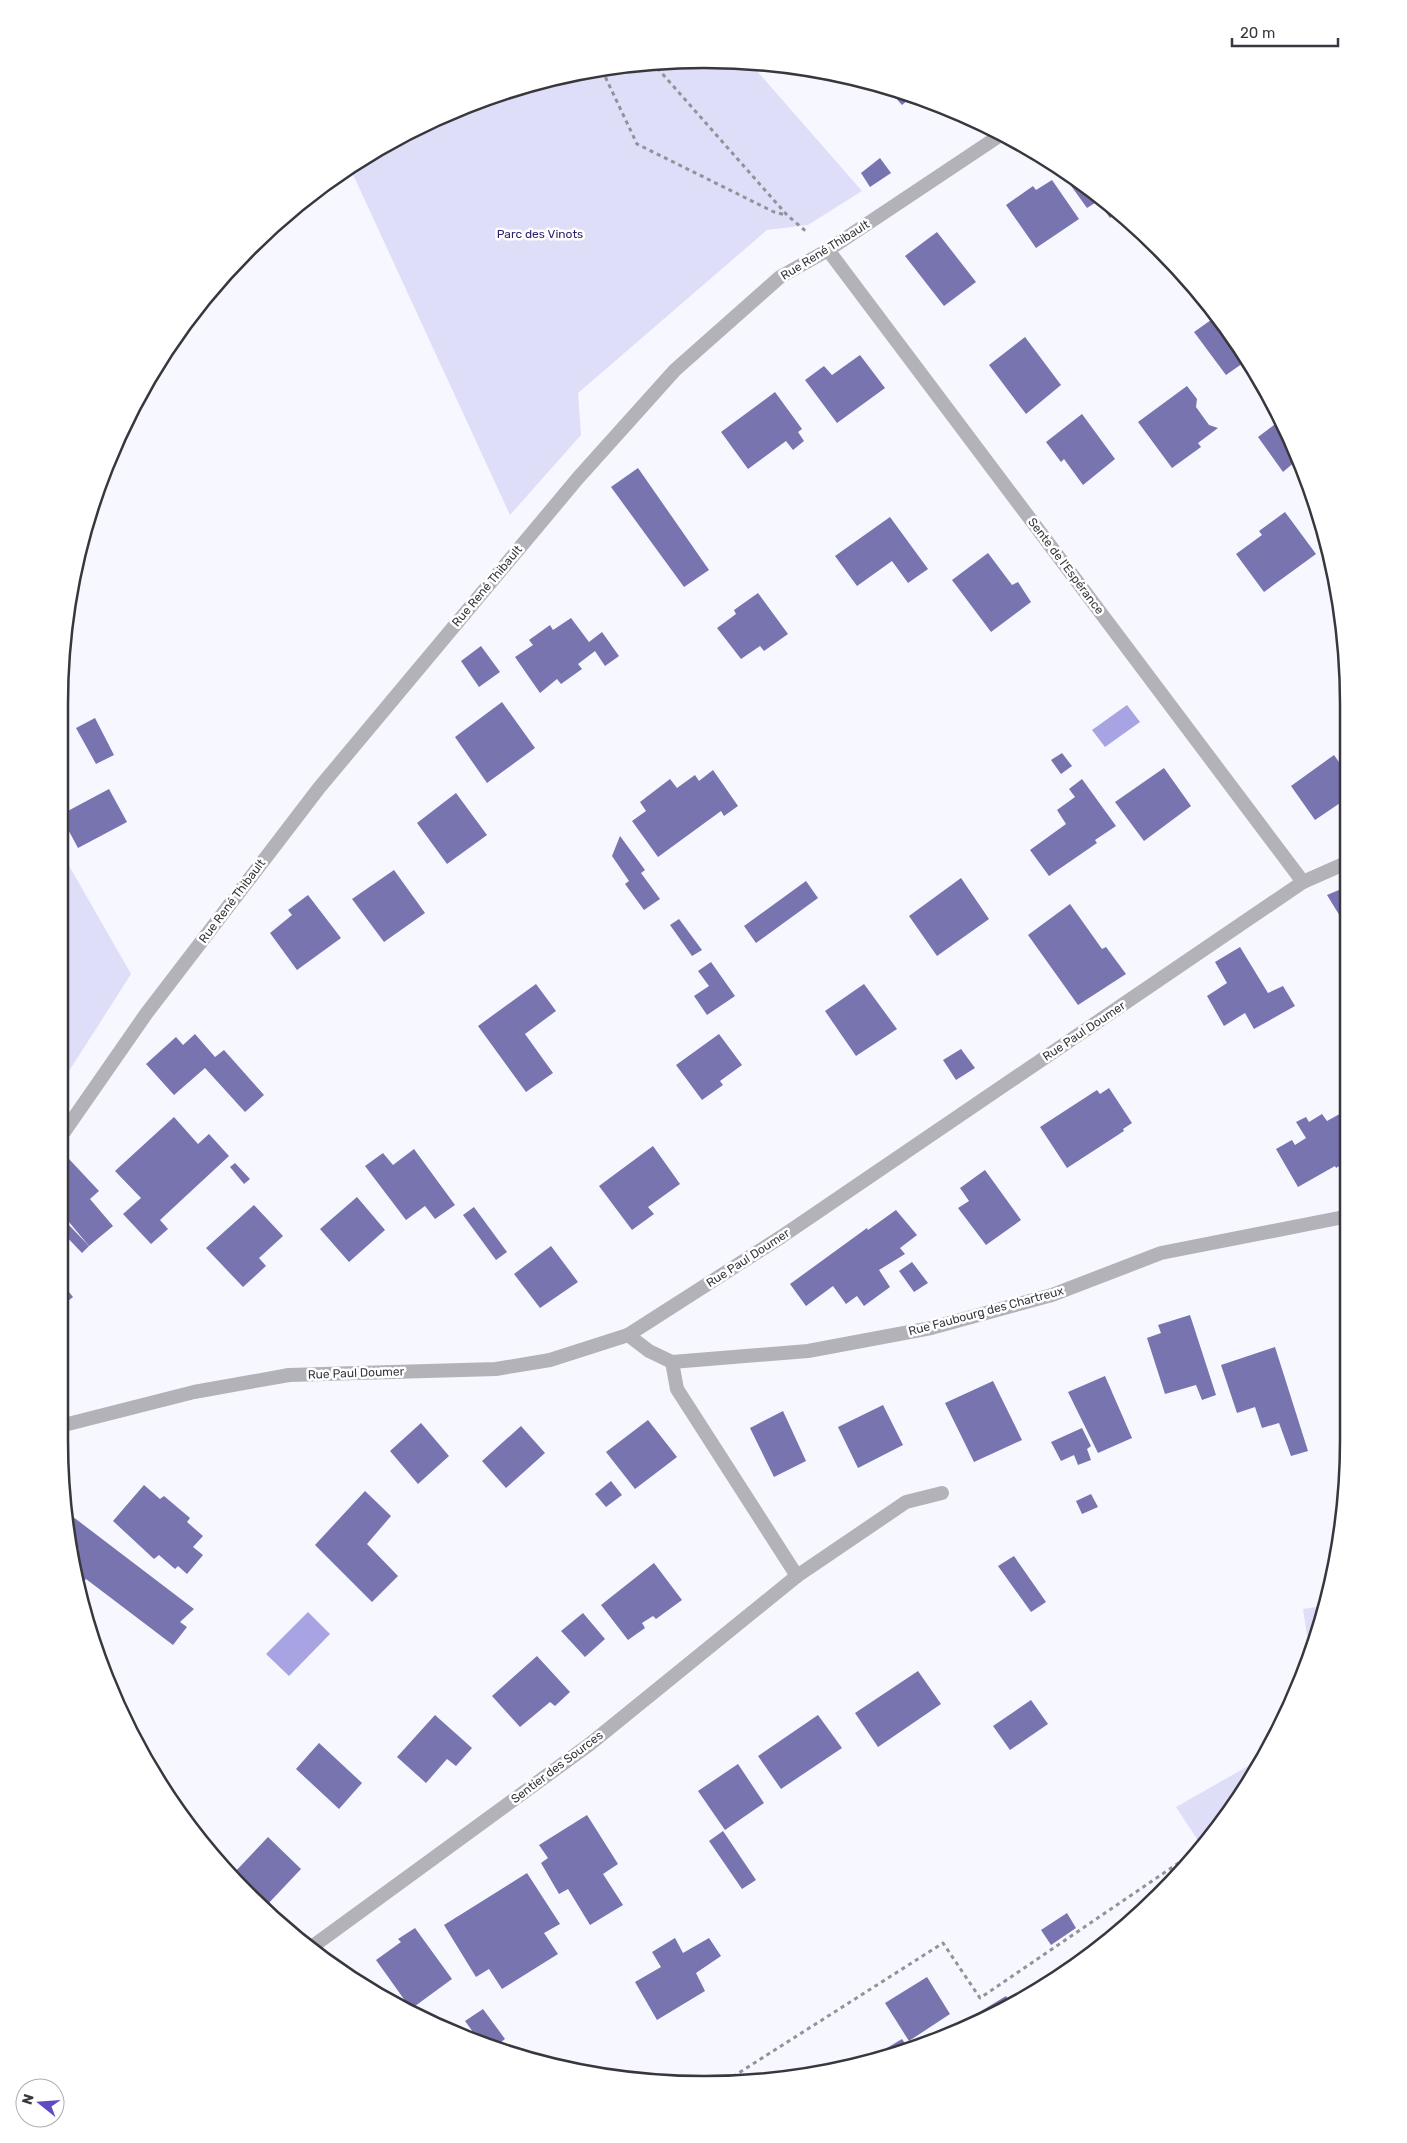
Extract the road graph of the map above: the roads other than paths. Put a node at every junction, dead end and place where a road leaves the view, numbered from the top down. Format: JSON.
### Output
{"nodes":[{"id":1,"x":995,"y":139,"type":"edge"},
{"id":2,"x":828,"y":250,"type":"junction"},
{"id":3,"x":1340,"y":866,"type":"edge"},
{"id":4,"x":1303,"y":882,"type":"junction"},
{"id":5,"x":68,"y":1126,"type":"edge"},
{"id":6,"x":1340,"y":1217,"type":"edge"},
{"id":7,"x":628,"y":1335,"type":"junction"},
{"id":8,"x":672,"y":1362,"type":"junction"},
{"id":9,"x":68,"y":1424,"type":"edge"},
{"id":10,"x":942,"y":1493,"type":"dead end"},
{"id":11,"x":797,"y":1576,"type":"junction"},
{"id":12,"x":316,"y":1944,"type":"edge"}],
"edges":[{"from":1,"to":2,"type":"street","name":"Rue René Thibault"},
{"from":2,"to":4,"type":"street","name":"Sente de l'Espérance"},
{"from":2,"to":5,"type":"street","name":"Rue René Thibault"},
{"from":3,"to":4,"type":"street","name":"Rue Paul Doumer"},
{"from":4,"to":7,"type":"street","name":"Rue Paul Doumer"},
{"from":6,"to":8,"type":"street","name":"Rue Faubourg des Chartreux"},
{"from":7,"to":8,"type":"street"},
{"from":7,"to":9,"type":"street","name":"Rue Paul Doumer"},
{"from":8,"to":11,"type":"street"},
{"from":10,"to":11,"type":"street","name":"Sentier des Sources"},
{"from":11,"to":12,"type":"street","name":"Sentier des Sources"}]}
